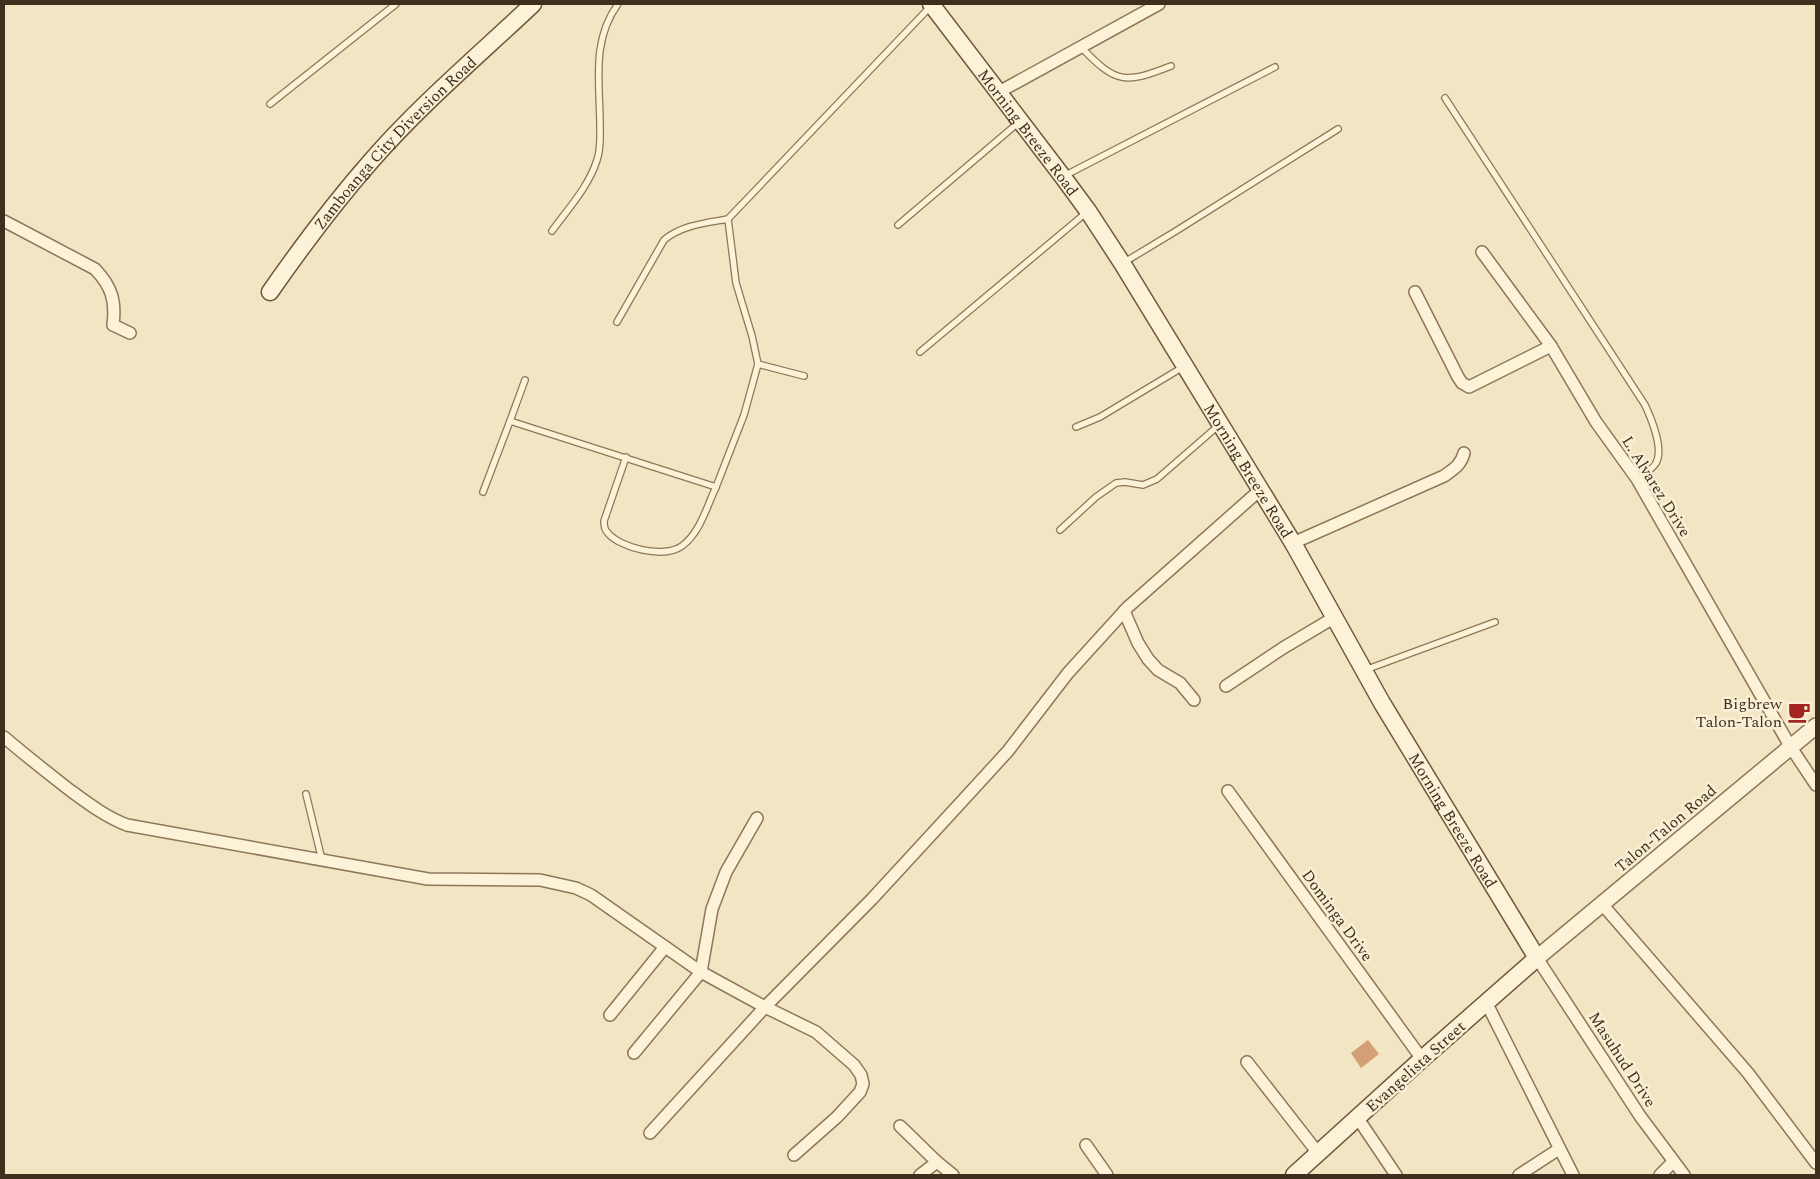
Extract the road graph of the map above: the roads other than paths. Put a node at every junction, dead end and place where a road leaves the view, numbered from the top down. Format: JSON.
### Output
{"nodes":[{"id":1,"x":396,"y":4,"type":"edge"},
{"id":2,"x":533,"y":4,"type":"edge"},
{"id":3,"x":618,"y":4,"type":"edge"},
{"id":4,"x":931,"y":4,"type":"edge"},
{"id":5,"x":1159,"y":4,"type":"edge"},
{"id":6,"x":1081,"y":47,"type":"junction"},
{"id":7,"x":1171,"y":66,"type":"dead end"},
{"id":8,"x":1275,"y":67,"type":"dead end"},
{"id":9,"x":999,"y":92,"type":"junction"},
{"id":10,"x":1445,"y":98,"type":"dead end"},
{"id":11,"x":270,"y":104,"type":"dead end"},
{"id":12,"x":1021,"y":120,"type":"junction"},
{"id":13,"x":1338,"y":130,"type":"dead end"},
{"id":14,"x":1063,"y":177,"type":"junction"},
{"id":15,"x":1088,"y":211,"type":"junction"},
{"id":16,"x":728,"y":219,"type":"junction"},
{"id":17,"x":4,"y":221,"type":"edge"},
{"id":18,"x":898,"y":225,"type":"dead end"},
{"id":19,"x":552,"y":230,"type":"dead end"},
{"id":20,"x":1482,"y":252,"type":"dead end"},
{"id":21,"x":1122,"y":263,"type":"junction"},
{"id":22,"x":270,"y":292,"type":"dead end"},
{"id":23,"x":1415,"y":292,"type":"dead end"},
{"id":24,"x":617,"y":322,"type":"dead end"},
{"id":25,"x":130,"y":333,"type":"dead end"},
{"id":26,"x":1551,"y":346,"type":"junction"},
{"id":27,"x":920,"y":352,"type":"dead end"},
{"id":28,"x":758,"y":364,"type":"junction"},
{"id":29,"x":1185,"y":365,"type":"junction"},
{"id":30,"x":804,"y":376,"type":"dead end"},
{"id":31,"x":525,"y":380,"type":"dead end"},
{"id":32,"x":510,"y":421,"type":"junction"},
{"id":33,"x":1220,"y":424,"type":"junction"},
{"id":34,"x":1076,"y":427,"type":"dead end"},
{"id":35,"x":1464,"y":453,"type":"dead end"},
{"id":36,"x":626,"y":457,"type":"junction"},
{"id":37,"x":1637,"y":478,"type":"junction"},
{"id":38,"x":716,"y":487,"type":"junction"},
{"id":39,"x":1260,"y":490,"type":"junction"},
{"id":40,"x":483,"y":492,"type":"dead end"},
{"id":41,"x":1060,"y":530,"type":"dead end"},
{"id":42,"x":1293,"y":543,"type":"junction"},
{"id":43,"x":1124,"y":611,"type":"junction"},
{"id":44,"x":1335,"y":617,"type":"junction"},
{"id":45,"x":1495,"y":622,"type":"dead end"},
{"id":46,"x":1363,"y":671,"type":"junction"},
{"id":47,"x":1226,"y":686,"type":"dead end"},
{"id":48,"x":1194,"y":700,"type":"dead end"},
{"id":49,"x":1816,"y":726,"type":"edge"},
{"id":50,"x":4,"y":737,"type":"edge"},
{"id":51,"x":1790,"y":746,"type":"junction"},
{"id":52,"x":1816,"y":785,"type":"edge"},
{"id":53,"x":1228,"y":791,"type":"dead end"},
{"id":54,"x":306,"y":794,"type":"dead end"},
{"id":55,"x":757,"y":818,"type":"dead end"},
{"id":56,"x":322,"y":860,"type":"junction"},
{"id":57,"x":1602,"y":904,"type":"junction"},
{"id":58,"x":665,"y":947,"type":"junction"},
{"id":59,"x":1537,"y":958,"type":"junction"},
{"id":60,"x":701,"y":972,"type":"junction"},
{"id":61,"x":1486,"y":1002,"type":"junction"},
{"id":62,"x":764,"y":1007,"type":"junction"},
{"id":63,"x":610,"y":1015,"type":"dead end"},
{"id":64,"x":634,"y":1053,"type":"dead end"},
{"id":65,"x":1422,"y":1059,"type":"junction"},
{"id":66,"x":1247,"y":1062,"type":"dead end"},
{"id":67,"x":1357,"y":1117,"type":"junction"},
{"id":68,"x":900,"y":1126,"type":"dead end"},
{"id":69,"x":650,"y":1133,"type":"dead end"},
{"id":70,"x":1086,"y":1145,"type":"dead end"},
{"id":71,"x":1559,"y":1149,"type":"junction"},
{"id":72,"x":1318,"y":1153,"type":"junction"},
{"id":73,"x":794,"y":1155,"type":"dead end"},
{"id":74,"x":937,"y":1162,"type":"junction"},
{"id":75,"x":1673,"y":1162,"type":"junction"},
{"id":76,"x":1816,"y":1162,"type":"edge"},
{"id":77,"x":920,"y":1175,"type":"edge"},
{"id":78,"x":953,"y":1175,"type":"edge"},
{"id":79,"x":1107,"y":1175,"type":"edge"},
{"id":80,"x":1294,"y":1175,"type":"edge"},
{"id":81,"x":1396,"y":1175,"type":"edge"},
{"id":82,"x":1519,"y":1175,"type":"edge"},
{"id":83,"x":1573,"y":1175,"type":"edge"},
{"id":84,"x":1660,"y":1175,"type":"edge"},
{"id":85,"x":1684,"y":1175,"type":"edge"}],
"edges":[{"from":1,"to":11,"type":"lane"},
{"from":2,"to":22,"type":"main road","name":"Zamboanga City Diversion Road"},
{"from":3,"to":19,"type":"lane"},
{"from":4,"to":9,"type":"main road","name":"Morning Breeze Road"},
{"from":4,"to":16,"type":"lane"},
{"from":5,"to":6,"type":"street"},
{"from":6,"to":7,"type":"lane"},
{"from":6,"to":9,"type":"street"},
{"from":8,"to":14,"type":"lane"},
{"from":9,"to":12,"type":"main road","name":"Morning Breeze Road"},
{"from":10,"to":37,"type":"lane"},
{"from":12,"to":14,"type":"main road","name":"Morning Breeze Road"},
{"from":12,"to":18,"type":"lane"},
{"from":13,"to":21,"type":"lane"},
{"from":14,"to":15,"type":"main road","name":"Morning Breeze Road"},
{"from":15,"to":21,"type":"main road","name":"Morning Breeze Road"},
{"from":15,"to":27,"type":"lane"},
{"from":16,"to":24,"type":"lane"},
{"from":16,"to":28,"type":"lane"},
{"from":17,"to":25,"type":"street"},
{"from":20,"to":26,"type":"street","name":"L. Alvarez Drive"},
{"from":21,"to":29,"type":"main road","name":"Morning Breeze Road"},
{"from":23,"to":26,"type":"street"},
{"from":26,"to":37,"type":"street","name":"L. Alvarez Drive"},
{"from":28,"to":30,"type":"lane"},
{"from":28,"to":38,"type":"lane"},
{"from":29,"to":33,"type":"main road","name":"Morning Breeze Road"},
{"from":29,"to":34,"type":"lane"},
{"from":31,"to":32,"type":"lane"},
{"from":32,"to":36,"type":"lane"},
{"from":32,"to":40,"type":"lane"},
{"from":33,"to":39,"type":"main road","name":"Morning Breeze Road"},
{"from":33,"to":41,"type":"lane"},
{"from":35,"to":42,"type":"street"},
{"from":36,"to":38,"type":"lane"},
{"from":36,"to":38,"type":"lane"},
{"from":37,"to":51,"type":"street","name":"L. Alvarez Drive"},
{"from":39,"to":42,"type":"main road","name":"Morning Breeze Road"},
{"from":39,"to":43,"type":"street"},
{"from":42,"to":44,"type":"main road","name":"Morning Breeze Road"},
{"from":43,"to":48,"type":"street"},
{"from":43,"to":62,"type":"street"},
{"from":44,"to":46,"type":"main road","name":"Morning Breeze Road"},
{"from":44,"to":47,"type":"street"},
{"from":45,"to":46,"type":"lane"},
{"from":46,"to":59,"type":"main road","name":"Morning Breeze Road"},
{"from":49,"to":51,"type":"street","name":"Talon-Talon Road"},
{"from":50,"to":56,"type":"street"},
{"from":51,"to":52,"type":"street","name":"L. Alvarez Drive"},
{"from":51,"to":57,"type":"street","name":"Talon-Talon Road"},
{"from":53,"to":65,"type":"street","name":"Dominga Drive"},
{"from":54,"to":56,"type":"lane"},
{"from":55,"to":60,"type":"street"},
{"from":56,"to":58,"type":"street"},
{"from":57,"to":59,"type":"street","name":"Talon-Talon Road"},
{"from":57,"to":76,"type":"street"},
{"from":58,"to":60,"type":"street"},
{"from":58,"to":63,"type":"street"},
{"from":59,"to":61,"type":"main road","name":"Evangelista Street"},
{"from":59,"to":75,"type":"street","name":"Masuhud Drive"},
{"from":60,"to":62,"type":"street"},
{"from":60,"to":64,"type":"street"},
{"from":61,"to":65,"type":"main road","name":"Evangelista Street"},
{"from":61,"to":71,"type":"street"},
{"from":62,"to":69,"type":"street"},
{"from":62,"to":73,"type":"street"},
{"from":65,"to":67,"type":"main road","name":"Evangelista Street"},
{"from":66,"to":72,"type":"street"},
{"from":67,"to":72,"type":"main road","name":"Evangelista Street"},
{"from":67,"to":81,"type":"street"},
{"from":68,"to":74,"type":"street"},
{"from":70,"to":79,"type":"street"},
{"from":71,"to":82,"type":"street"},
{"from":71,"to":83,"type":"street"},
{"from":72,"to":80,"type":"main road","name":"Evangelista Street"},
{"from":74,"to":77,"type":"street"},
{"from":74,"to":78,"type":"street"},
{"from":75,"to":84,"type":"street"},
{"from":75,"to":85,"type":"street","name":"Masuhud Drive"}]}
